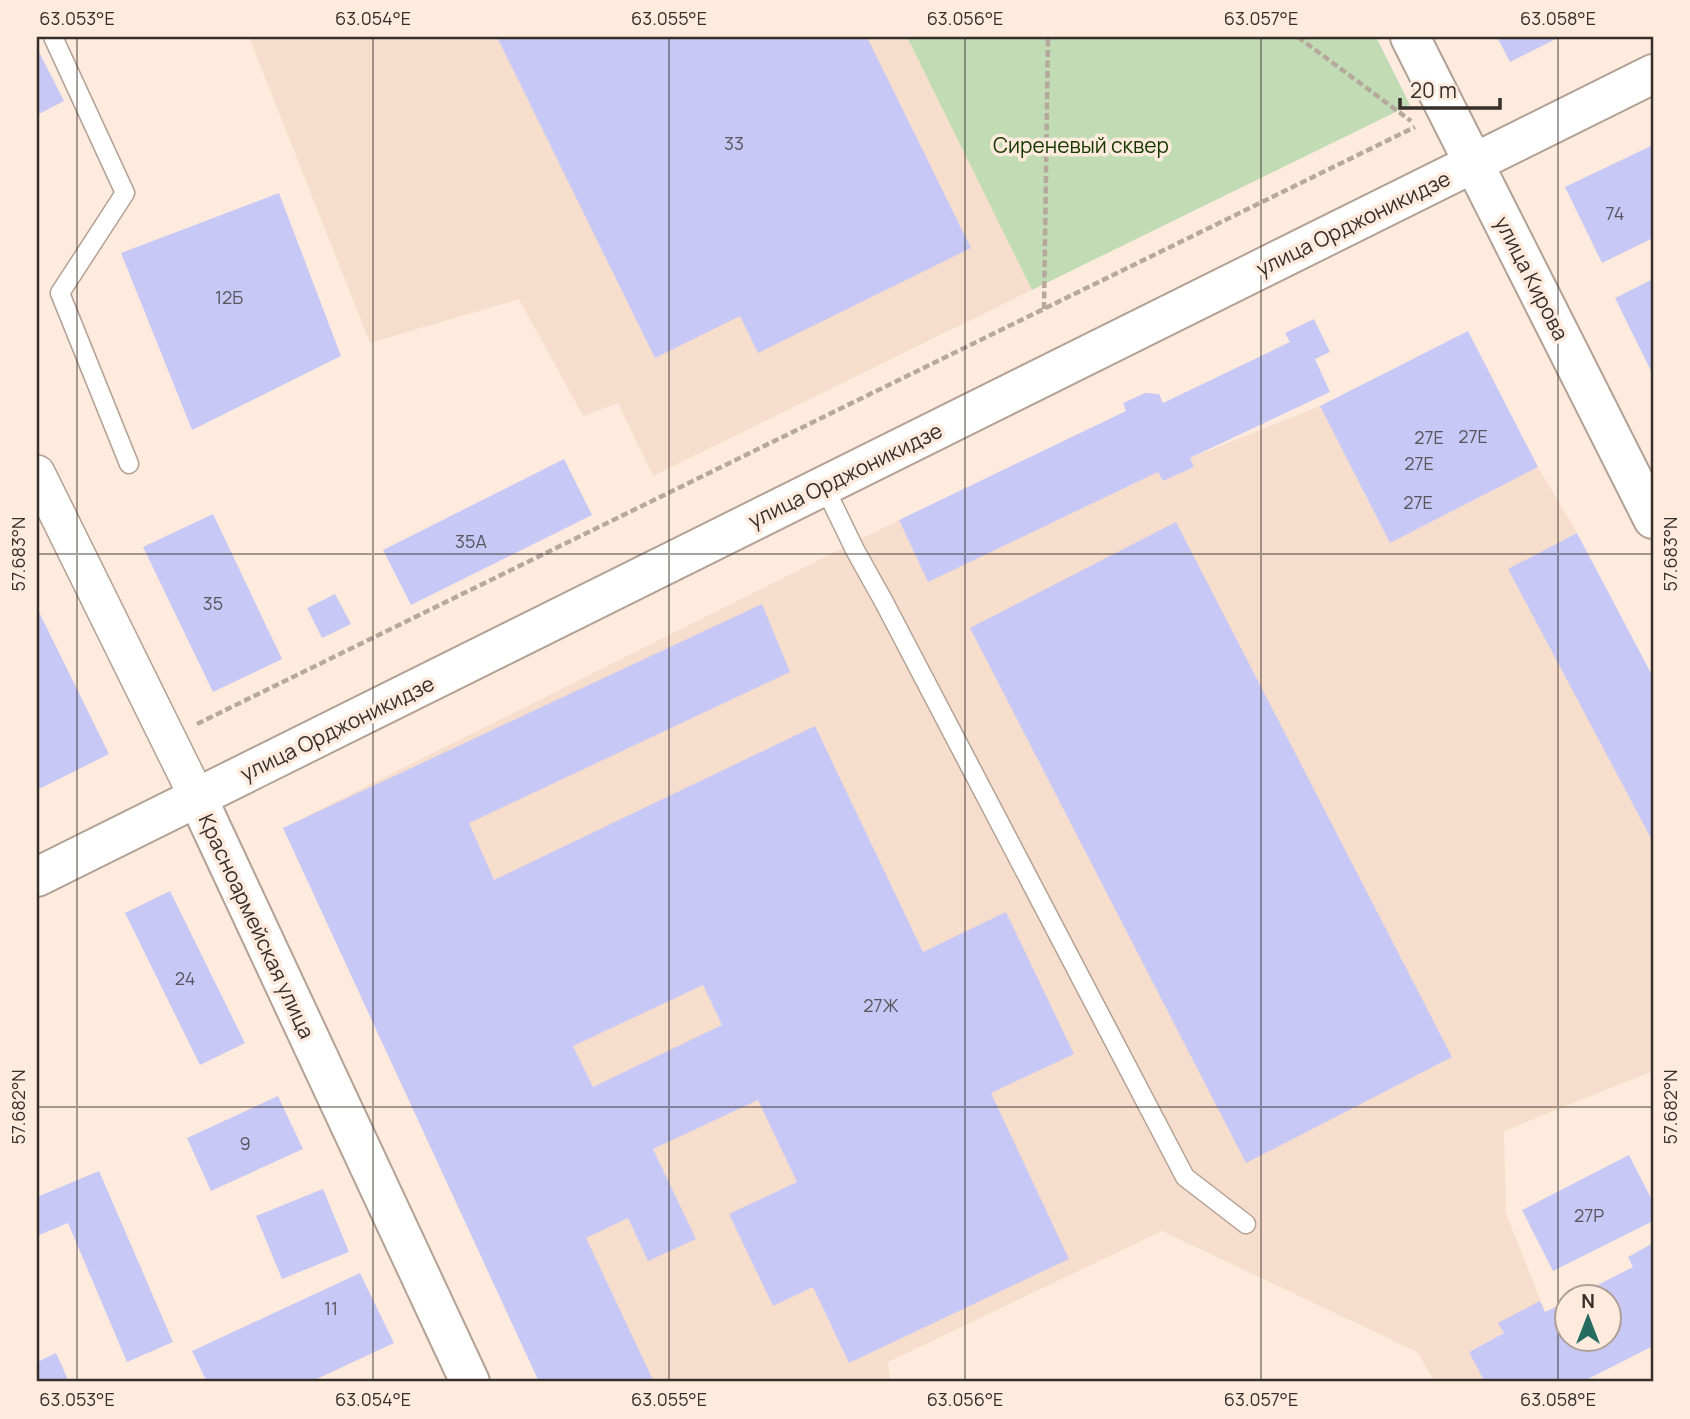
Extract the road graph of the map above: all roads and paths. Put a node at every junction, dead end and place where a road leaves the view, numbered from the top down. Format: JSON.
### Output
{"nodes":[{"id":1,"x":53,"y":37,"type":"edge"},
{"id":2,"x":1048,"y":37,"type":"edge"},
{"id":3,"x":1298,"y":37,"type":"edge"},
{"id":4,"x":1410,"y":37,"type":"edge"},
{"id":5,"x":1653,"y":74,"type":"edge"},
{"id":6,"x":1474,"y":163,"type":"junction"},
{"id":7,"x":1044,"y":309,"type":"junction"},
{"id":8,"x":130,"y":464,"type":"dead end"},
{"id":9,"x":37,"y":473,"type":"edge"},
{"id":10,"x":824,"y":486,"type":"junction"},
{"id":11,"x":1653,"y":519,"type":"edge"},
{"id":12,"x":168,"y":738,"type":"junction"},
{"id":13,"x":197,"y":797,"type":"junction"},
{"id":14,"x":37,"y":877,"type":"edge"},
{"id":15,"x":1246,"y":1224,"type":"dead end"},
{"id":16,"x":470,"y":1382,"type":"edge"}],
"edges":[{"from":1,"to":8,"type":"lane"},
{"from":2,"to":7,"type":"path"},
{"from":3,"to":7,"type":"path"},
{"from":4,"to":6,"type":"main road","name":"улица Кирова"},
{"from":5,"to":6,"type":"main road","name":"улица Орджоникидзе"},
{"from":6,"to":10,"type":"main road","name":"улица Орджоникидзе"},
{"from":6,"to":11,"type":"main road","name":"улица Кирова"},
{"from":7,"to":12,"type":"path"},
{"from":9,"to":12,"type":"street","name":"Красноармейская улица"},
{"from":10,"to":13,"type":"main road","name":"улица Орджоникидзе"},
{"from":10,"to":15,"type":"lane"},
{"from":12,"to":13,"type":"street","name":"Красноармейская улица"},
{"from":13,"to":14,"type":"main road","name":"улица Орджоникидзе"},
{"from":13,"to":16,"type":"main road","name":"Красноармейская улица"}]}
